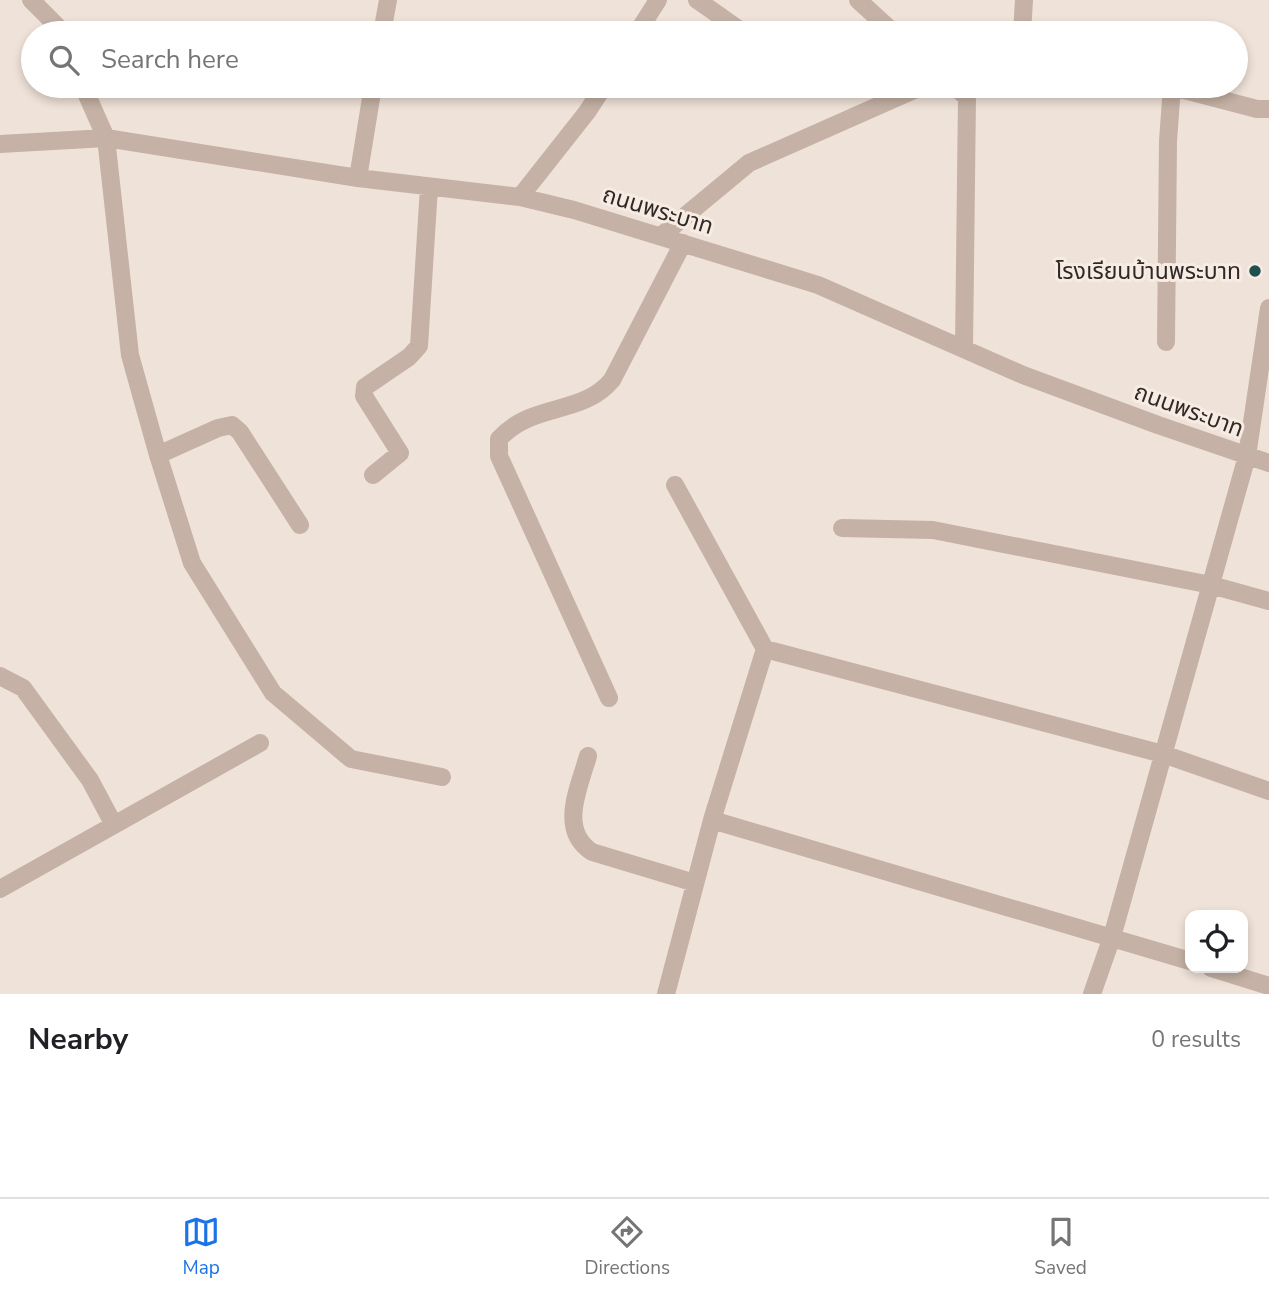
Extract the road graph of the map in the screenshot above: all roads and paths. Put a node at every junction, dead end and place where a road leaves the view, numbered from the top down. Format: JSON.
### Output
{"nodes":[{"id":1,"x":31,"y":0,"type":"edge"},
{"id":2,"x":388,"y":0,"type":"edge"},
{"id":3,"x":658,"y":0,"type":"edge"},
{"id":4,"x":697,"y":0,"type":"edge"},
{"id":5,"x":858,"y":0,"type":"edge"},
{"id":6,"x":1024,"y":0,"type":"edge"},
{"id":7,"x":52,"y":21,"type":"edge"},
{"id":8,"x":384,"y":21,"type":"edge"},
{"id":9,"x":645,"y":21,"type":"edge"},
{"id":10,"x":727,"y":21,"type":"edge"},
{"id":11,"x":881,"y":21,"type":"edge"},
{"id":12,"x":1023,"y":21,"type":"edge"},
{"id":13,"x":88,"y":98,"type":"edge"},
{"id":14,"x":371,"y":98,"type":"edge"},
{"id":15,"x":596,"y":98,"type":"edge"},
{"id":16,"x":896,"y":98,"type":"edge"},
{"id":17,"x":967,"y":98,"type":"edge"},
{"id":18,"x":1170,"y":98,"type":"edge"},
{"id":19,"x":1217,"y":98,"type":"edge"},
{"id":20,"x":1269,"y":109,"type":"edge"},
{"id":21,"x":106,"y":138,"type":"junction"},
{"id":22,"x":0,"y":144,"type":"edge"},
{"id":23,"x":358,"y":178,"type":"junction"},
{"id":24,"x":429,"y":187,"type":"junction"},
{"id":25,"x":520,"y":197,"type":"junction"},
{"id":26,"x":660,"y":236,"type":"junction"},
{"id":27,"x":683,"y":243,"type":"junction"},
{"id":28,"x":1269,"y":307,"type":"edge"},
{"id":29,"x":1166,"y":342,"type":"dead end"},
{"id":30,"x":964,"y":349,"type":"junction"},
{"id":31,"x":158,"y":455,"type":"junction"},
{"id":32,"x":1247,"y":456,"type":"junction"},
{"id":33,"x":1269,"y":463,"type":"edge"},
{"id":34,"x":373,"y":475,"type":"dead end"},
{"id":35,"x":675,"y":485,"type":"dead end"},
{"id":36,"x":300,"y":525,"type":"dead end"},
{"id":37,"x":842,"y":528,"type":"dead end"},
{"id":38,"x":1211,"y":584,"type":"junction"},
{"id":39,"x":1269,"y":601,"type":"edge"},
{"id":40,"x":765,"y":649,"type":"junction"},
{"id":41,"x":0,"y":676,"type":"edge"},
{"id":42,"x":609,"y":698,"type":"dead end"},
{"id":43,"x":261,"y":743,"type":"dead end"},
{"id":44,"x":1163,"y":754,"type":"junction"},
{"id":45,"x":588,"y":756,"type":"dead end"},
{"id":46,"x":442,"y":777,"type":"dead end"},
{"id":47,"x":1269,"y":790,"type":"edge"},
{"id":48,"x":712,"y":820,"type":"junction"},
{"id":49,"x":114,"y":825,"type":"junction"},
{"id":50,"x":695,"y":883,"type":"junction"},
{"id":51,"x":0,"y":889,"type":"edge"},
{"id":52,"x":1112,"y":937,"type":"junction"},
{"id":53,"x":1185,"y":959,"type":"edge"},
{"id":54,"x":1227,"y":973,"type":"edge"},
{"id":55,"x":1269,"y":986,"type":"edge"},
{"id":56,"x":670,"y":993,"type":"edge"},
{"id":57,"x":1092,"y":994,"type":"edge"}],
"edges":[{"from":1,"to":7,"type":"street"},
{"from":2,"to":8,"type":"street"},
{"from":3,"to":9,"type":"street"},
{"from":4,"to":10,"type":"street"},
{"from":5,"to":11,"type":"street"},
{"from":6,"to":12,"type":"street"},
{"from":13,"to":21,"type":"street"},
{"from":14,"to":23,"type":"street"},
{"from":15,"to":25,"type":"street"},
{"from":16,"to":26,"type":"street"},
{"from":17,"to":30,"type":"street"},
{"from":18,"to":29,"type":"street"},
{"from":19,"to":20,"type":"street"},
{"from":21,"to":22,"type":"street","name":"ถนนพระบาท"},
{"from":21,"to":23,"type":"street","name":"ถนนพระบาท"},
{"from":21,"to":31,"type":"street"},
{"from":23,"to":24,"type":"street","name":"ถนนพระบาท"},
{"from":24,"to":25,"type":"street","name":"ถนนพระบาท"},
{"from":24,"to":34,"type":"street"},
{"from":25,"to":26,"type":"street","name":"ถนนพระบาท"},
{"from":26,"to":27,"type":"street","name":"ถนนพระบาท"},
{"from":27,"to":30,"type":"street","name":"ถนนพระบาท"},
{"from":27,"to":42,"type":"street"},
{"from":28,"to":32,"type":"street"},
{"from":30,"to":32,"type":"street","name":"ถนนพระบาท"},
{"from":31,"to":36,"type":"street"},
{"from":31,"to":46,"type":"street"},
{"from":32,"to":33,"type":"street","name":"ถนนพระบาท"},
{"from":32,"to":38,"type":"street"},
{"from":35,"to":40,"type":"street"},
{"from":37,"to":38,"type":"street"},
{"from":38,"to":39,"type":"street"},
{"from":38,"to":44,"type":"street"},
{"from":40,"to":44,"type":"street"},
{"from":40,"to":48,"type":"street"},
{"from":41,"to":49,"type":"street"},
{"from":43,"to":49,"type":"street"},
{"from":44,"to":47,"type":"street"},
{"from":44,"to":52,"type":"street"},
{"from":45,"to":50,"type":"street"},
{"from":48,"to":50,"type":"street"},
{"from":48,"to":52,"type":"street"},
{"from":49,"to":51,"type":"street"},
{"from":50,"to":56,"type":"street"},
{"from":52,"to":53,"type":"street"},
{"from":52,"to":57,"type":"street"},
{"from":54,"to":55,"type":"street"}]}
